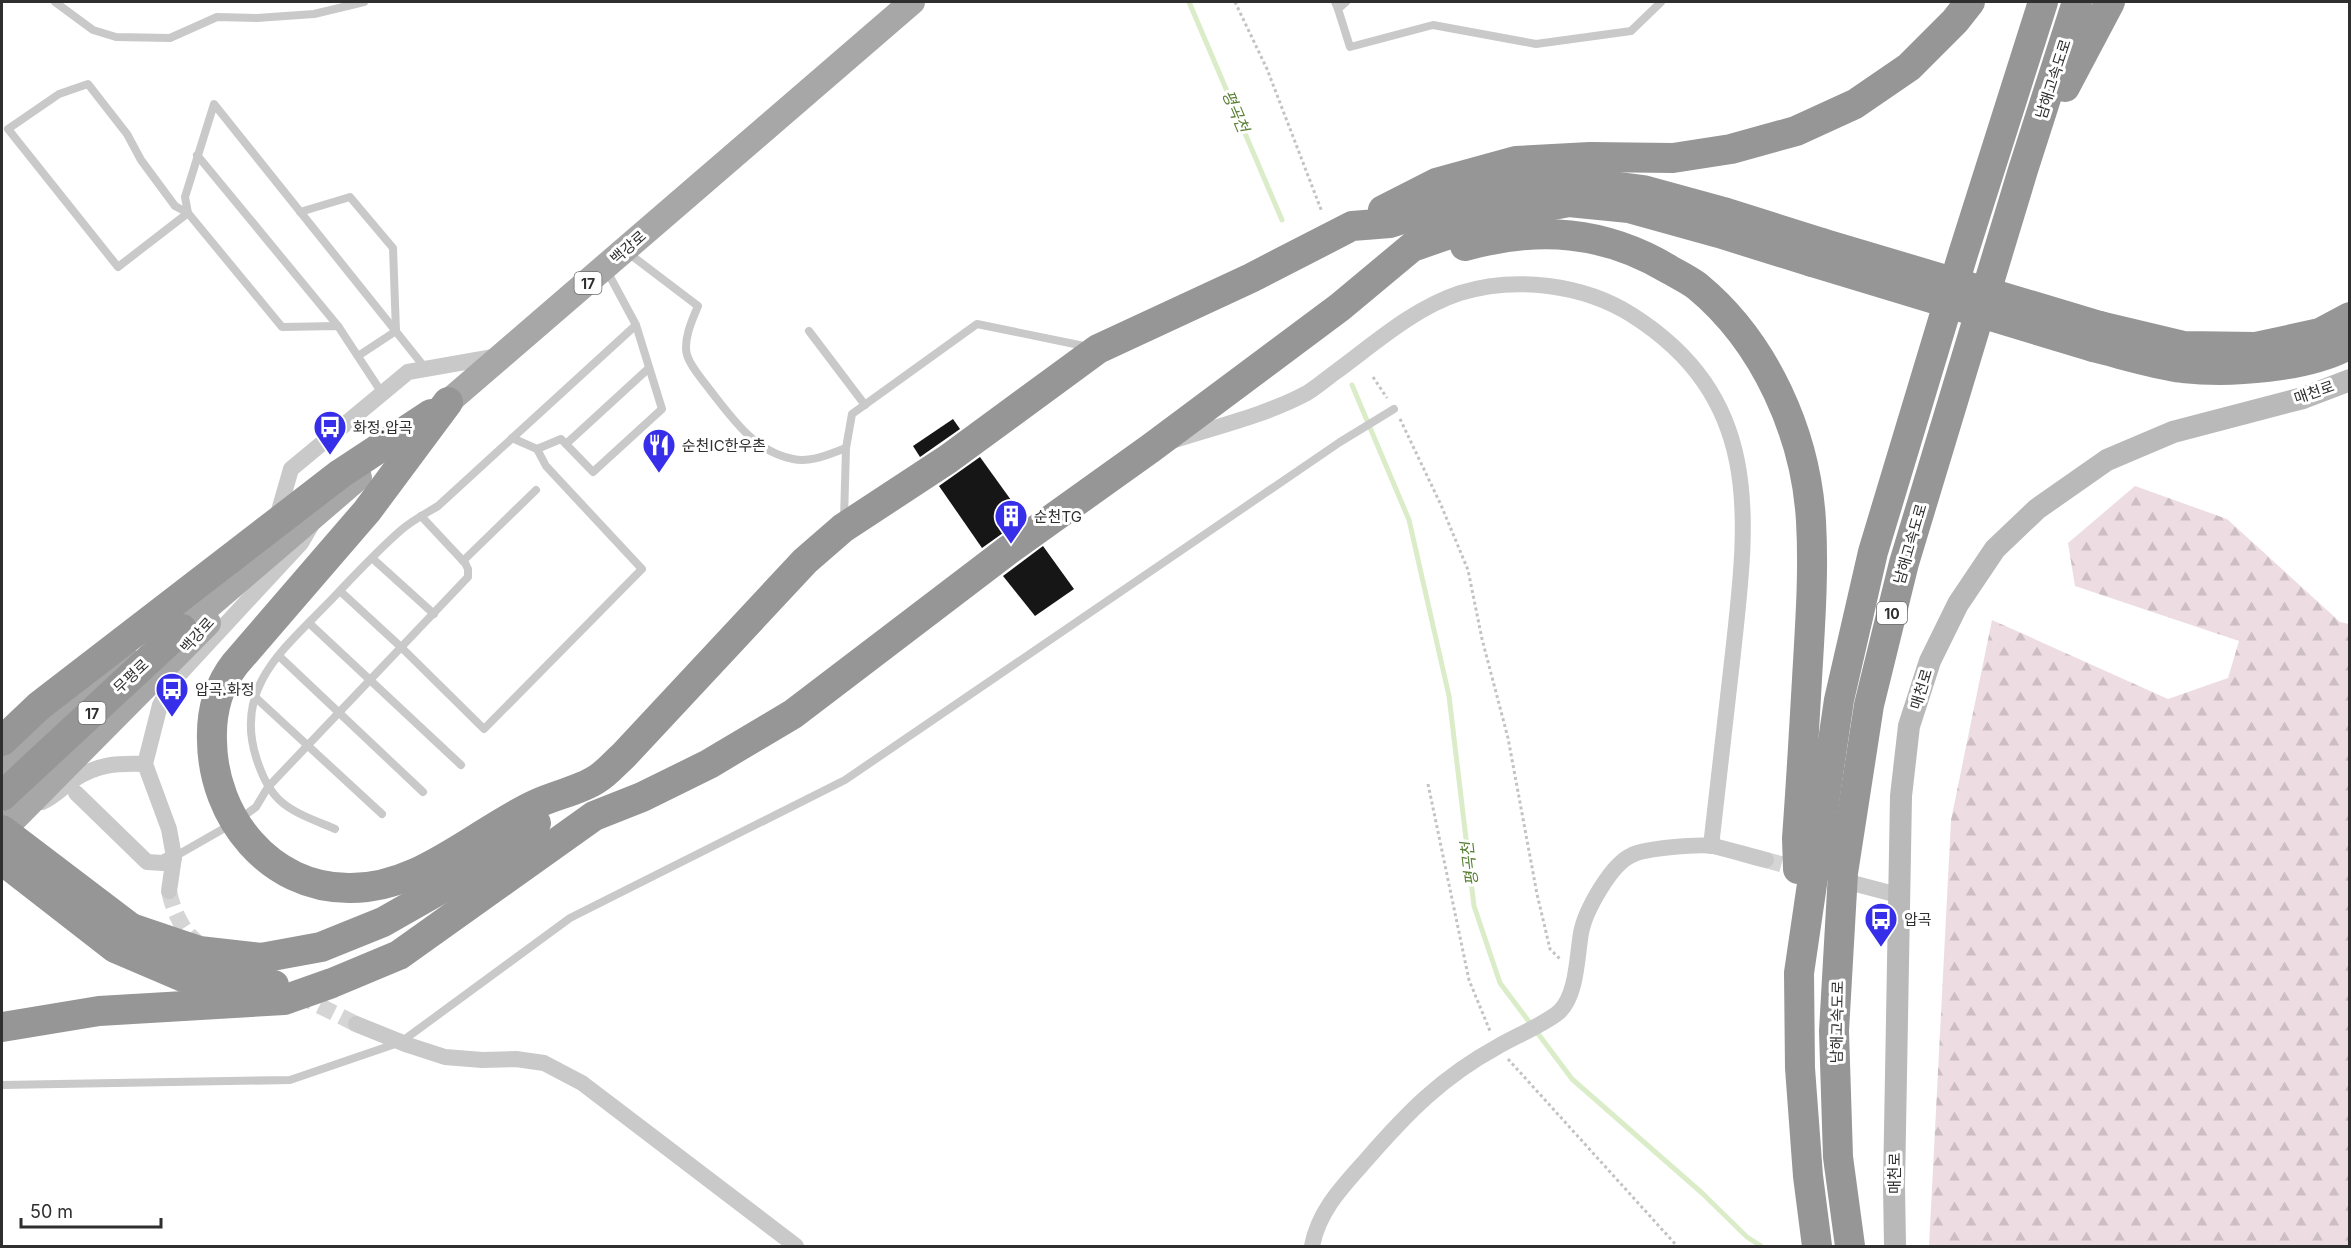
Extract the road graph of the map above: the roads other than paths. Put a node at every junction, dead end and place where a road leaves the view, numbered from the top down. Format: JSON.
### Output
{"nodes":[{"id":1,"x":55,"y":2,"type":"edge"},
{"id":2,"x":364,"y":2,"type":"edge"},
{"id":3,"x":912,"y":2,"type":"edge"},
{"id":4,"x":1346,"y":2,"type":"edge"},
{"id":5,"x":1660,"y":2,"type":"edge"},
{"id":6,"x":1970,"y":2,"type":"edge"},
{"id":7,"x":2043,"y":2,"type":"edge"},
{"id":8,"x":2078,"y":2,"type":"edge"},
{"id":9,"x":2110,"y":2,"type":"edge"},
{"id":10,"x":1337,"y":5,"type":"edge"},
{"id":11,"x":197,"y":155,"type":"junction"},
{"id":12,"x":2023,"y":170,"type":"junction"},
{"id":13,"x":300,"y":212,"type":"junction"},
{"id":14,"x":188,"y":213,"type":"junction"},
{"id":15,"x":1352,"y":226,"type":"junction"},
{"id":16,"x":625,"y":250,"type":"junction"},
{"id":17,"x":1817,"y":253,"type":"junction"},
{"id":18,"x":605,"y":268,"type":"junction"},
{"id":19,"x":1380,"y":274,"type":"junction"},
{"id":20,"x":2349,"y":317,"type":"edge"},
{"id":21,"x":636,"y":325,"type":"junction"},
{"id":22,"x":338,"y":326,"type":"junction"},
{"id":23,"x":396,"y":331,"type":"junction"},
{"id":24,"x":809,"y":331,"type":"dead end"},
{"id":25,"x":2097,"y":336,"type":"junction"},
{"id":26,"x":2349,"y":344,"type":"edge"},
{"id":27,"x":1098,"y":349,"type":"junction"},
{"id":28,"x":503,"y":355,"type":"junction"},
{"id":29,"x":358,"y":356,"type":"junction"},
{"id":30,"x":649,"y":368,"type":"junction"},
{"id":31,"x":426,"y":369,"type":"junction"},
{"id":32,"x":2349,"y":380,"type":"edge"},
{"id":33,"x":382,"y":393,"type":"junction"},
{"id":34,"x":448,"y":402,"type":"junction"},
{"id":35,"x":865,"y":405,"type":"junction"},
{"id":36,"x":1395,"y":409,"type":"road end"},
{"id":37,"x":512,"y":438,"type":"junction"},
{"id":38,"x":566,"y":444,"type":"junction"},
{"id":39,"x":846,"y":448,"type":"junction"},
{"id":40,"x":1151,"y":448,"type":"junction"},
{"id":41,"x":537,"y":449,"type":"junction"},
{"id":42,"x":536,"y":490,"type":"dead end"},
{"id":43,"x":320,"y":509,"type":"junction"},
{"id":44,"x":421,"y":516,"type":"junction"},
{"id":45,"x":275,"y":524,"type":"junction"},
{"id":46,"x":843,"y":528,"type":"junction"},
{"id":47,"x":372,"y":558,"type":"junction"},
{"id":48,"x":261,"y":561,"type":"junction"},
{"id":49,"x":463,"y":561,"type":"junction"},
{"id":50,"x":340,"y":591,"type":"junction"},
{"id":51,"x":434,"y":614,"type":"junction"},
{"id":52,"x":309,"y":623,"type":"junction"},
{"id":53,"x":182,"y":629,"type":"junction"},
{"id":54,"x":402,"y":648,"type":"junction"},
{"id":55,"x":279,"y":656,"type":"junction"},
{"id":56,"x":370,"y":680,"type":"junction"},
{"id":57,"x":255,"y":697,"type":"junction"},
{"id":58,"x":339,"y":713,"type":"junction"},
{"id":59,"x":2,"y":741,"type":"edge"},
{"id":60,"x":308,"y":746,"type":"junction"},
{"id":61,"x":145,"y":764,"type":"junction"},
{"id":62,"x":461,"y":765,"type":"dead end"},
{"id":63,"x":2,"y":768,"type":"edge"},
{"id":64,"x":597,"y":780,"type":"junction"},
{"id":65,"x":268,"y":787,"type":"junction"},
{"id":66,"x":423,"y":792,"type":"dead end"},
{"id":67,"x":76,"y":793,"type":"dead end"},
{"id":68,"x":13,"y":802,"type":"edge"},
{"id":69,"x":382,"y":813,"type":"dead end"},
{"id":70,"x":245,"y":815,"type":"dead end"},
{"id":71,"x":224,"y":829,"type":"dead end"},
{"id":72,"x":335,"y":829,"type":"dead end"},
{"id":73,"x":2,"y":830,"type":"edge"},
{"id":74,"x":1711,"y":846,"type":"junction"},
{"id":75,"x":174,"y":857,"type":"junction"},
{"id":76,"x":2,"y":860,"type":"edge"},
{"id":77,"x":1766,"y":860,"type":"tunnel mouth"},
{"id":78,"x":1856,"y":884,"type":"dead end"},
{"id":79,"x":168,"y":891,"type":"tunnel mouth"},
{"id":80,"x":1898,"y":895,"type":"junction"},
{"id":81,"x":123,"y":938,"type":"junction"},
{"id":82,"x":1799,"y":973,"type":"junction"},
{"id":83,"x":333,"y":983,"type":"junction"},
{"id":84,"x":356,"y":1024,"type":"tunnel mouth"},
{"id":85,"x":2,"y":1027,"type":"edge"},
{"id":86,"x":401,"y":1042,"type":"junction"},
{"id":87,"x":2,"y":1085,"type":"edge"},
{"id":88,"x":796,"y":1246,"type":"edge"},
{"id":89,"x":1312,"y":1246,"type":"edge"},
{"id":90,"x":1817,"y":1246,"type":"edge"},
{"id":91,"x":1850,"y":1246,"type":"edge"},
{"id":92,"x":1895,"y":1246,"type":"edge"}],
"edges":[{"from":1,"to":2,"type":"lane"},
{"from":3,"to":16,"type":"main road","name":"백강로","number":"17"},
{"from":4,"to":10,"type":"lane"},
{"from":5,"to":10,"type":"lane"},
{"from":6,"to":15,"type":"highway"},
{"from":7,"to":82,"type":"highway","number":"10"},
{"from":8,"to":12,"type":"highway","name":"남해고속도로","number":"10"},
{"from":9,"to":12,"type":"highway"},
{"from":11,"to":13,"type":"lane"},
{"from":11,"to":14,"type":"lane"},
{"from":11,"to":22,"type":"lane"},
{"from":12,"to":91,"type":"highway","name":"남해고속도로","number":"10"},
{"from":13,"to":23,"type":"lane"},
{"from":13,"to":23,"type":"lane"},
{"from":14,"to":14,"type":"lane"},
{"from":14,"to":22,"type":"lane"},
{"from":15,"to":17,"type":"highway"},
{"from":15,"to":27,"type":"highway"},
{"from":16,"to":18,"type":"main road","name":"백강로","number":"17"},
{"from":16,"to":39,"type":"lane"},
{"from":17,"to":19,"type":"highway"},
{"from":17,"to":25,"type":"highway","bridge":true},
{"from":18,"to":21,"type":"lane"},
{"from":18,"to":28,"type":"main road","name":"백강로","number":"17"},
{"from":19,"to":40,"type":"highway"},
{"from":19,"to":82,"type":"highway"},
{"from":20,"to":25,"type":"highway"},
{"from":21,"to":30,"type":"lane"},
{"from":21,"to":37,"type":"lane"},
{"from":22,"to":29,"type":"lane"},
{"from":23,"to":29,"type":"lane"},
{"from":23,"to":31,"type":"lane"},
{"from":24,"to":35,"type":"lane"},
{"from":25,"to":26,"type":"highway"},
{"from":27,"to":35,"type":"lane"},
{"from":27,"to":46,"type":"highway"},
{"from":28,"to":31,"type":"street"},
{"from":28,"to":34,"type":"main road","name":"백강로","number":"17"},
{"from":29,"to":33,"type":"lane"},
{"from":30,"to":38,"type":"lane"},
{"from":30,"to":38,"type":"lane"},
{"from":31,"to":33,"type":"street"},
{"from":32,"to":80,"type":"main road","name":"매천로"},
{"from":33,"to":45,"type":"street"},
{"from":34,"to":43,"type":"main road","name":"백강로","number":"17"},
{"from":34,"to":45,"type":"highway"},
{"from":34,"to":64,"type":"highway"},
{"from":35,"to":39,"type":"lane"},
{"from":36,"to":86,"type":"lane"},
{"from":37,"to":41,"type":"lane"},
{"from":37,"to":44,"type":"lane"},
{"from":38,"to":41,"type":"lane"},
{"from":39,"to":46,"type":"lane"},
{"from":40,"to":74,"type":"street"},
{"from":40,"to":83,"type":"highway"},
{"from":41,"to":54,"type":"lane"},
{"from":42,"to":49,"type":"lane"},
{"from":43,"to":48,"type":"main road","name":"백강로","number":"17"},
{"from":43,"to":61,"type":"street"},
{"from":44,"to":47,"type":"lane"},
{"from":44,"to":49,"type":"lane"},
{"from":45,"to":48,"type":"street"},
{"from":45,"to":59,"type":"highway"},
{"from":46,"to":64,"type":"highway"},
{"from":47,"to":50,"type":"lane"},
{"from":47,"to":51,"type":"lane"},
{"from":48,"to":53,"type":"main road","name":"백강로","number":"17"},
{"from":48,"to":68,"type":"main road","name":"백강로"},
{"from":49,"to":51,"type":"lane"},
{"from":50,"to":52,"type":"lane"},
{"from":50,"to":54,"type":"lane"},
{"from":51,"to":54,"type":"lane"},
{"from":52,"to":55,"type":"lane"},
{"from":52,"to":56,"type":"lane"},
{"from":53,"to":63,"type":"main road","name":"백강로","number":"17"},
{"from":53,"to":68,"type":"highway","name":"무평로","number":"17"},
{"from":54,"to":56,"type":"lane"},
{"from":55,"to":57,"type":"lane"},
{"from":55,"to":58,"type":"lane"},
{"from":56,"to":58,"type":"lane"},
{"from":56,"to":62,"type":"lane"},
{"from":57,"to":60,"type":"lane"},
{"from":57,"to":65,"type":"lane"},
{"from":58,"to":60,"type":"lane"},
{"from":58,"to":66,"type":"lane"},
{"from":60,"to":65,"type":"lane"},
{"from":60,"to":69,"type":"lane"},
{"from":61,"to":68,"type":"street"},
{"from":61,"to":75,"type":"street"},
{"from":64,"to":81,"type":"highway"},
{"from":65,"to":70,"type":"lane"},
{"from":65,"to":72,"type":"lane"},
{"from":67,"to":75,"type":"street"},
{"from":68,"to":73,"type":"main road","name":"백강로"},
{"from":71,"to":75,"type":"lane"},
{"from":73,"to":81,"type":"highway","bridge":true},
{"from":74,"to":77,"type":"street"},
{"from":74,"to":89,"type":"street"},
{"from":75,"to":79,"type":"street"},
{"from":76,"to":81,"type":"highway"},
{"from":78,"to":80,"type":"street"},
{"from":80,"to":92,"type":"main road","name":"매천로"},
{"from":81,"to":83,"type":"highway"},
{"from":82,"to":90,"type":"highway","number":"10"},
{"from":83,"to":85,"type":"highway"},
{"from":84,"to":86,"type":"street"},
{"from":86,"to":87,"type":"lane"},
{"from":86,"to":88,"type":"street"}]}
